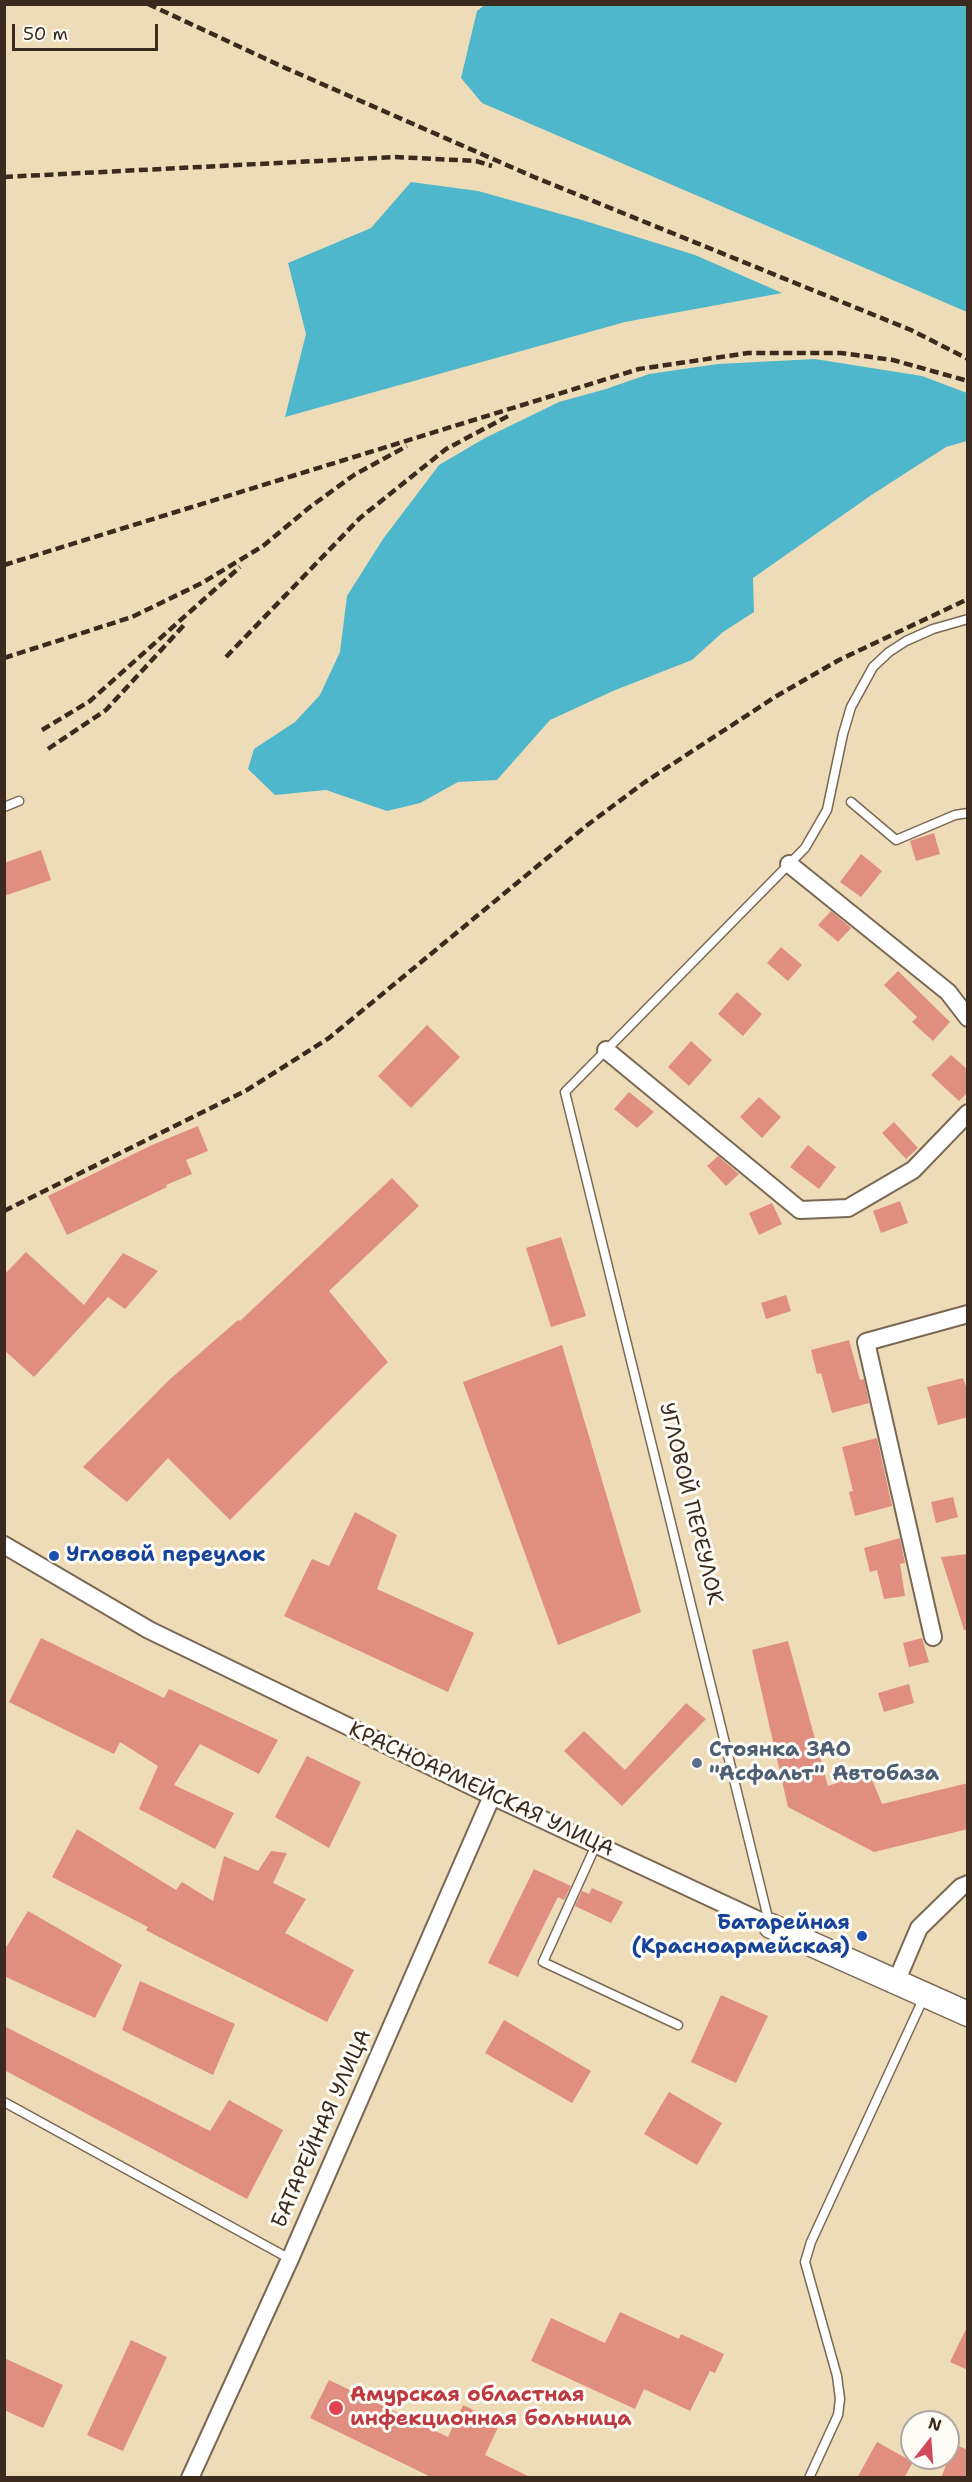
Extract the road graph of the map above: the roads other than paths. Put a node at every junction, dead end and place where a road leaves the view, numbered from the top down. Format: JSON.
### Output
{"nodes":[{"id":1,"x":968,"y":619,"type":"edge"},
{"id":2,"x":19,"y":801,"type":"dead end"},
{"id":3,"x":850,"y":802,"type":"dead end"},
{"id":4,"x":4,"y":807,"type":"edge"},
{"id":5,"x":968,"y":813,"type":"edge"},
{"id":6,"x":789,"y":864,"type":"junction"},
{"id":7,"x":968,"y":1018,"type":"edge"},
{"id":8,"x":606,"y":1050,"type":"junction"},
{"id":9,"x":968,"y":1113,"type":"edge"},
{"id":10,"x":968,"y":1314,"type":"edge"},
{"id":11,"x":4,"y":1545,"type":"edge"},
{"id":12,"x":933,"y":1637,"type":"dead end"},
{"id":13,"x":492,"y":1796,"type":"junction"},
{"id":14,"x":596,"y":1845,"type":"junction"},
{"id":15,"x":968,"y":1884,"type":"edge"},
{"id":16,"x":771,"y":1926,"type":"junction"},
{"id":17,"x":896,"y":1982,"type":"junction"},
{"id":18,"x":925,"y":1995,"type":"junction"},
{"id":19,"x":968,"y":2014,"type":"edge"},
{"id":20,"x":678,"y":2025,"type":"dead end"},
{"id":21,"x":4,"y":2102,"type":"edge"},
{"id":22,"x":290,"y":2259,"type":"junction"},
{"id":23,"x":190,"y":2478,"type":"edge"},
{"id":24,"x":809,"y":2478,"type":"edge"}],
"edges":[{"from":1,"to":6,"type":"lane"},
{"from":2,"to":4,"type":"lane"},
{"from":3,"to":5,"type":"lane"},
{"from":6,"to":7,"type":"street"},
{"from":6,"to":8,"type":"lane"},
{"from":8,"to":9,"type":"street"},
{"from":8,"to":16,"type":"lane","name":"УГЛОВОЙ ПЕРЕУЛОК"},
{"from":10,"to":12,"type":"street"},
{"from":11,"to":13,"type":"street","name":"КРАСНОАРМЕЙСКАЯ УЛИЦА"},
{"from":13,"to":14,"type":"street","name":"КРАСНОАРМЕЙСКАЯ УЛИЦА"},
{"from":13,"to":22,"type":"street","name":"БАТАРЕЙНАЯ УЛИЦА"},
{"from":14,"to":16,"type":"street","name":"КРАСНОАРМЕЙСКАЯ УЛИЦА"},
{"from":14,"to":20,"type":"lane"},
{"from":15,"to":17,"type":"street"},
{"from":16,"to":17,"type":"street","name":"КРАСНОАРМЕЙСКАЯ УЛИЦА"},
{"from":17,"to":18,"type":"street","name":"КРАСНОАРМЕЙСКАЯ УЛИЦА"},
{"from":18,"to":19,"type":"street","name":"КРАСНОАРМЕЙСКАЯ УЛИЦА"},
{"from":18,"to":24,"type":"lane"},
{"from":21,"to":22,"type":"lane"},
{"from":22,"to":23,"type":"street","name":"БАТАРЕЙНАЯ УЛИЦА"}]}
